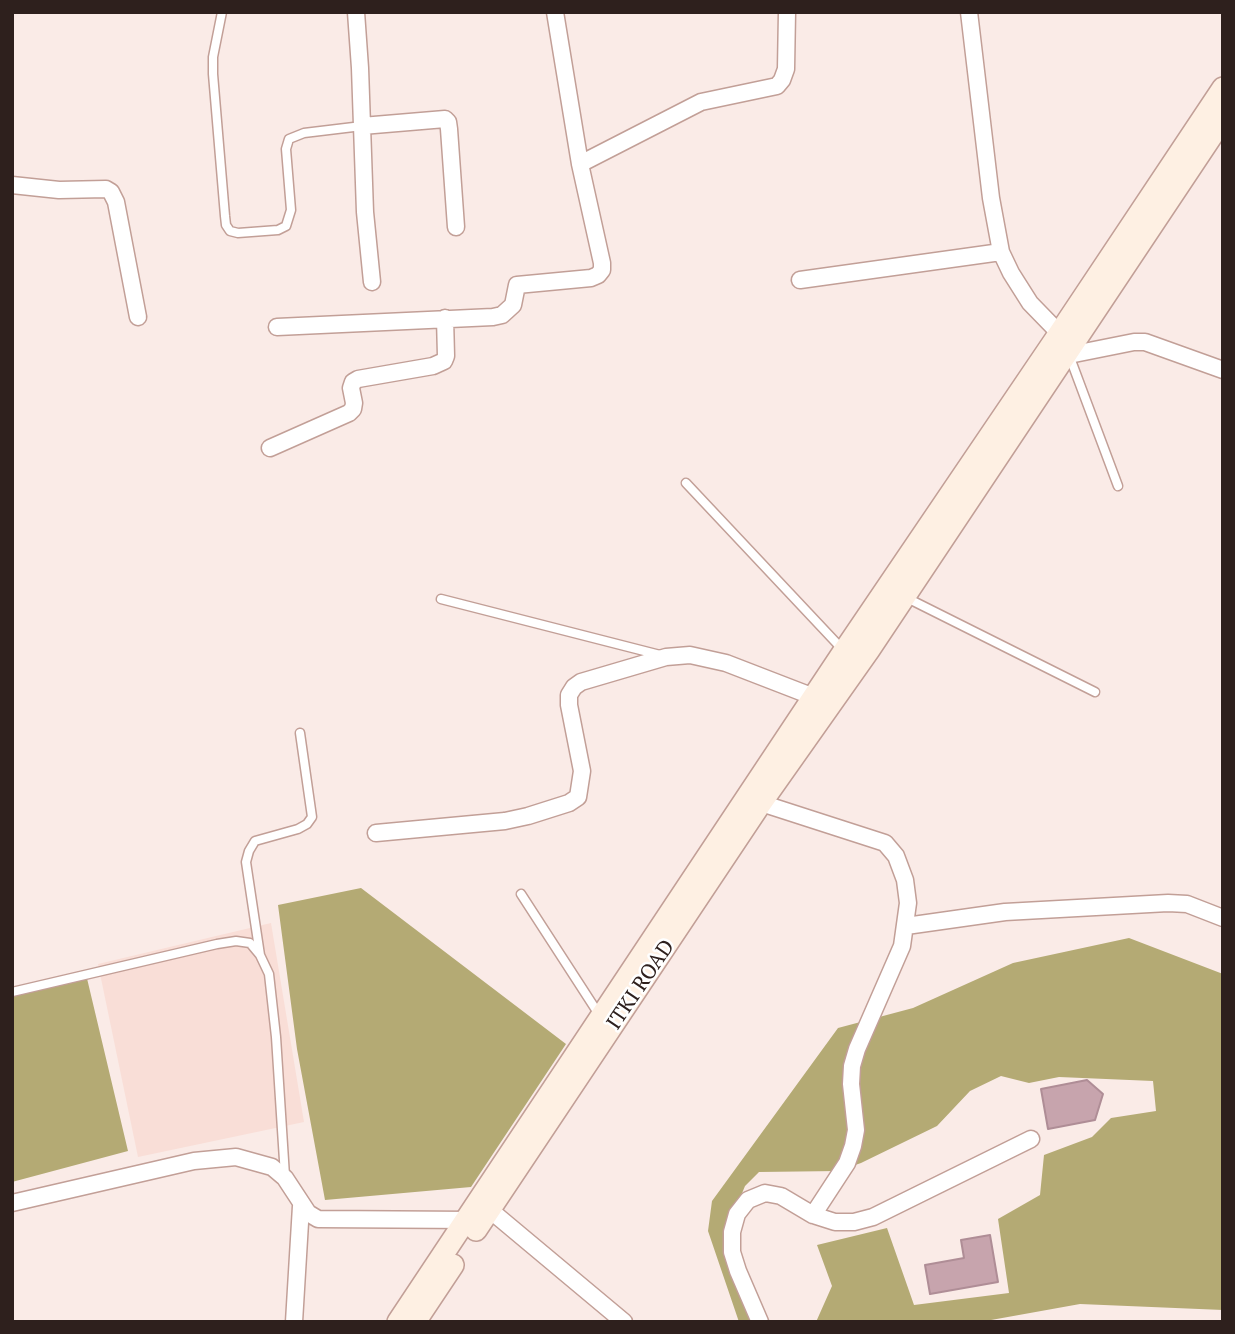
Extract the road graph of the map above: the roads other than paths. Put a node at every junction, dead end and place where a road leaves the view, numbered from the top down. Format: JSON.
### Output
{"nodes":[{"id":1,"x":222,"y":12,"type":"edge"},
{"id":2,"x":356,"y":12,"type":"edge"},
{"id":3,"x":555,"y":12,"type":"edge"},
{"id":4,"x":787,"y":12,"type":"edge"},
{"id":5,"x":969,"y":12,"type":"edge"},
{"id":6,"x":1223,"y":88,"type":"edge"},
{"id":7,"x":1223,"y":119,"type":"edge"},
{"id":8,"x":362,"y":126,"type":"junction"},
{"id":9,"x":580,"y":164,"type":"junction"},
{"id":10,"x":12,"y":185,"type":"edge"},
{"id":11,"x":456,"y":228,"type":"dead end"},
{"id":12,"x":1001,"y":252,"type":"junction"},
{"id":13,"x":800,"y":280,"type":"dead end"},
{"id":14,"x":372,"y":282,"type":"dead end"},
{"id":15,"x":138,"y":317,"type":"dead end"},
{"id":16,"x":445,"y":318,"type":"junction"},
{"id":17,"x":277,"y":327,"type":"dead end"},
{"id":18,"x":1065,"y":349,"type":"junction"},
{"id":19,"x":1223,"y":370,"type":"edge"},
{"id":20,"x":270,"y":448,"type":"dead end"},
{"id":21,"x":686,"y":483,"type":"dead end"},
{"id":22,"x":1118,"y":486,"type":"dead end"},
{"id":23,"x":441,"y":598,"type":"dead end"},
{"id":24,"x":893,"y":602,"type":"junction"},
{"id":25,"x":856,"y":646,"type":"junction"},
{"id":26,"x":666,"y":657,"type":"junction"},
{"id":27,"x":1095,"y":692,"type":"dead end"},
{"id":28,"x":814,"y":697,"type":"junction"},
{"id":29,"x":300,"y":733,"type":"dead end"},
{"id":30,"x":761,"y":803,"type":"junction"},
{"id":31,"x":376,"y":833,"type":"dead end"},
{"id":32,"x":521,"y":894,"type":"dead end"},
{"id":33,"x":1223,"y":918,"type":"edge"},
{"id":34,"x":906,"y":926,"type":"junction"},
{"id":35,"x":260,"y":955,"type":"junction"},
{"id":36,"x":12,"y":992,"type":"edge"},
{"id":37,"x":600,"y":1016,"type":"junction"},
{"id":38,"x":1031,"y":1139,"type":"dead end"},
{"id":39,"x":285,"y":1178,"type":"junction"},
{"id":40,"x":12,"y":1203,"type":"edge"},
{"id":41,"x":301,"y":1206,"type":"junction"},
{"id":42,"x":813,"y":1215,"type":"junction"},
{"id":43,"x":479,"y":1217,"type":"junction"},
{"id":44,"x":294,"y":1322,"type":"edge"},
{"id":45,"x":397,"y":1322,"type":"edge"},
{"id":46,"x":415,"y":1322,"type":"edge"},
{"id":47,"x":624,"y":1322,"type":"edge"},
{"id":48,"x":760,"y":1322,"type":"edge"}],
"edges":[{"from":1,"to":8,"type":"lane"},
{"from":2,"to":8,"type":"street"},
{"from":3,"to":9,"type":"street"},
{"from":4,"to":9,"type":"street"},
{"from":5,"to":12,"type":"street"},
{"from":6,"to":18,"type":"main road"},
{"from":7,"to":18,"type":"main road"},
{"from":8,"to":11,"type":"street"},
{"from":8,"to":14,"type":"street"},
{"from":9,"to":16,"type":"street"},
{"from":10,"to":15,"type":"street"},
{"from":12,"to":13,"type":"street"},
{"from":12,"to":18,"type":"street"},
{"from":16,"to":17,"type":"street"},
{"from":16,"to":20,"type":"street"},
{"from":18,"to":19,"type":"street"},
{"from":18,"to":22,"type":"lane"},
{"from":18,"to":24,"type":"main road"},
{"from":21,"to":25,"type":"lane"},
{"from":23,"to":26,"type":"lane"},
{"from":24,"to":25,"type":"main road"},
{"from":24,"to":27,"type":"lane"},
{"from":25,"to":28,"type":"main road"},
{"from":25,"to":30,"type":"main road","name":"ITKI ROAD"},
{"from":26,"to":28,"type":"street"},
{"from":26,"to":31,"type":"street"},
{"from":28,"to":37,"type":"main road"},
{"from":29,"to":35,"type":"lane"},
{"from":30,"to":34,"type":"street"},
{"from":30,"to":43,"type":"main road","name":"ITKI ROAD"},
{"from":32,"to":37,"type":"lane"},
{"from":33,"to":34,"type":"street"},
{"from":34,"to":42,"type":"street"},
{"from":35,"to":36,"type":"lane"},
{"from":35,"to":39,"type":"lane"},
{"from":37,"to":43,"type":"main road"},
{"from":38,"to":42,"type":"street"},
{"from":39,"to":40,"type":"street"},
{"from":39,"to":41,"type":"street"},
{"from":41,"to":43,"type":"street"},
{"from":41,"to":44,"type":"street"},
{"from":42,"to":48,"type":"street"},
{"from":43,"to":45,"type":"main road"},
{"from":43,"to":46,"type":"main road","name":"ITKI ROAD"},
{"from":43,"to":47,"type":"street"}]}
